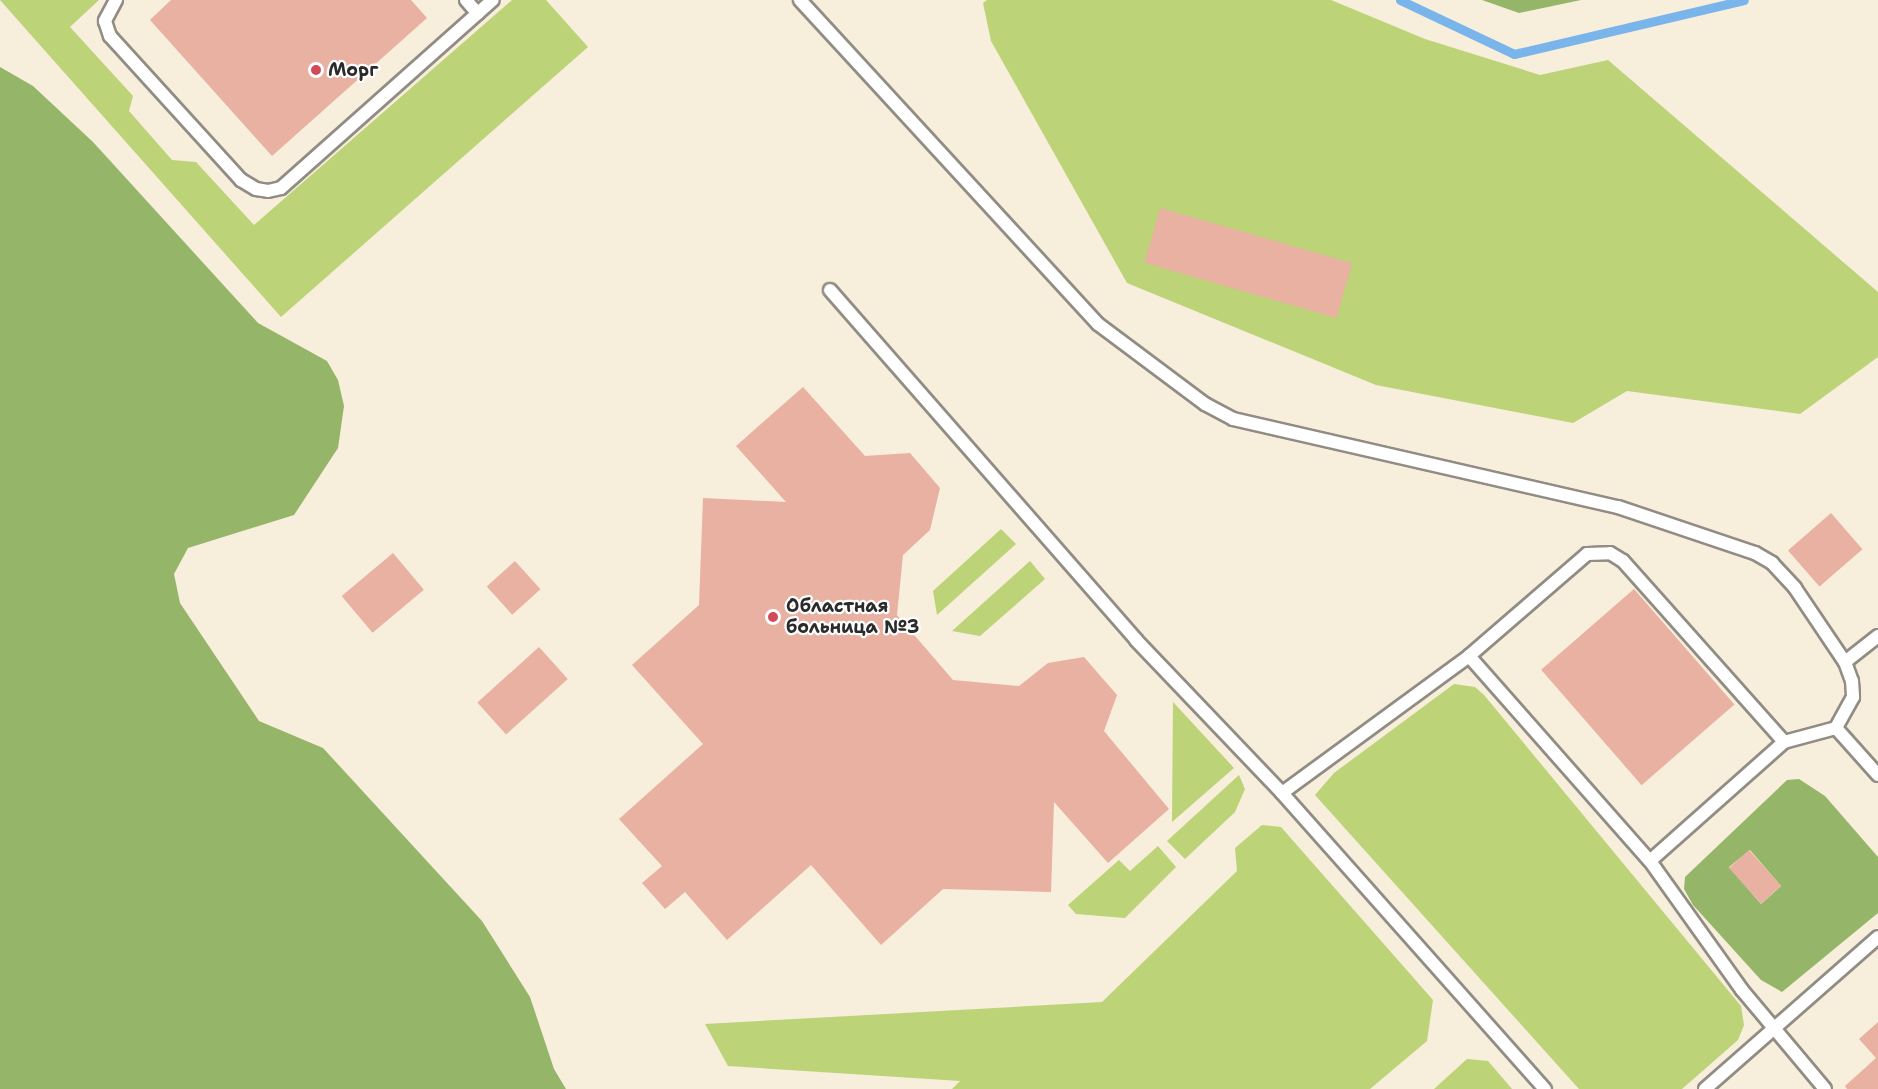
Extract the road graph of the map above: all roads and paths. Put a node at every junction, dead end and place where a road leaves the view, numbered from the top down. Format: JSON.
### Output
{"nodes":[{"id":1,"x":116,"y":0,"type":"edge"},
{"id":2,"x":466,"y":0,"type":"edge"},
{"id":3,"x":493,"y":0,"type":"edge"},
{"id":4,"x":800,"y":0,"type":"edge"},
{"id":5,"x":478,"y":14,"type":"junction"},
{"id":6,"x":830,"y":290,"type":"dead end"},
{"id":7,"x":1878,"y":636,"type":"edge"},
{"id":8,"x":1469,"y":656,"type":"junction"},
{"id":9,"x":1845,"y":662,"type":"junction"},
{"id":10,"x":1836,"y":728,"type":"junction"},
{"id":11,"x":1784,"y":742,"type":"junction"},
{"id":12,"x":1878,"y":774,"type":"edge"},
{"id":13,"x":1282,"y":793,"type":"junction"},
{"id":14,"x":1650,"y":861,"type":"junction"},
{"id":15,"x":1878,"y":937,"type":"edge"},
{"id":16,"x":1774,"y":1030,"type":"junction"},
{"id":17,"x":1545,"y":1089,"type":"edge"},
{"id":18,"x":1705,"y":1089,"type":"edge"},
{"id":19,"x":1826,"y":1089,"type":"edge"}],
"edges":[{"from":1,"to":5,"type":"lane"},
{"from":2,"to":5,"type":"lane"},
{"from":3,"to":5,"type":"lane"},
{"from":4,"to":9,"type":"lane"},
{"from":6,"to":13,"type":"lane"},
{"from":7,"to":9,"type":"lane"},
{"from":8,"to":11,"type":"lane"},
{"from":8,"to":13,"type":"lane"},
{"from":8,"to":14,"type":"lane"},
{"from":9,"to":10,"type":"lane"},
{"from":10,"to":11,"type":"lane"},
{"from":10,"to":12,"type":"lane"},
{"from":11,"to":14,"type":"lane"},
{"from":13,"to":17,"type":"lane"},
{"from":14,"to":16,"type":"lane"},
{"from":15,"to":16,"type":"lane"},
{"from":16,"to":18,"type":"lane"},
{"from":16,"to":19,"type":"lane"}]}
